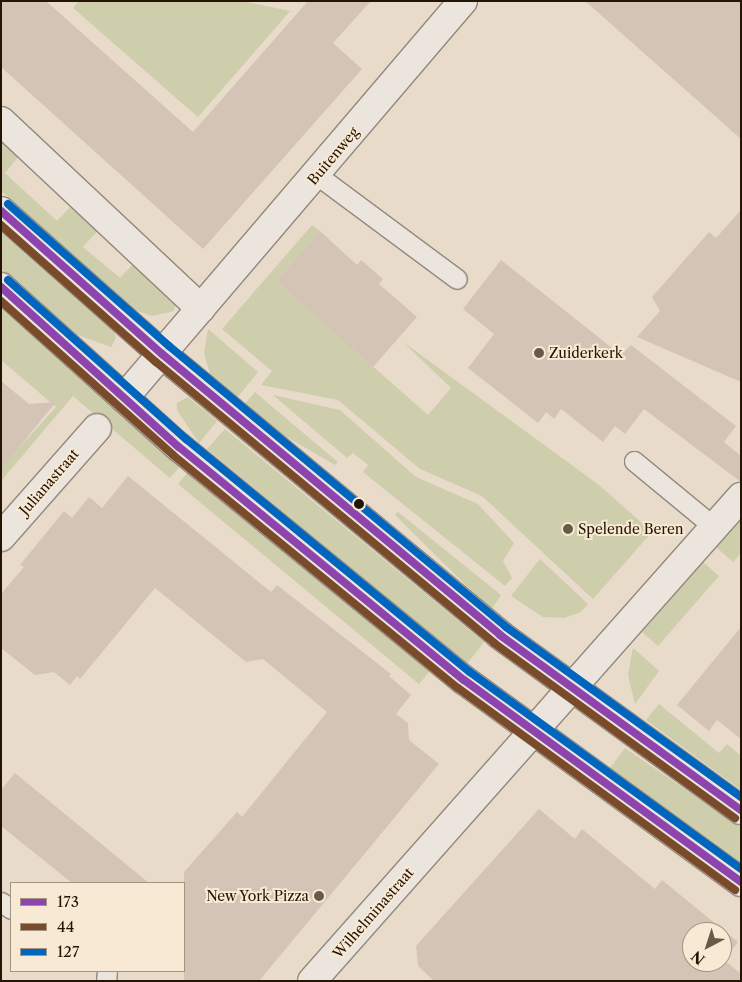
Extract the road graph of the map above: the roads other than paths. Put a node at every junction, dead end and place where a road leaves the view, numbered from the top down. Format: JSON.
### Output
{"nodes":[{"id":1,"x":463,"y":1,"type":"edge"},
{"id":2,"x":1,"y":121,"type":"edge"},
{"id":3,"x":317,"y":175,"type":"junction"},
{"id":4,"x":1,"y":211,"type":"edge"},
{"id":5,"x":457,"y":279,"type":"dead end"},
{"id":6,"x":1,"y":287,"type":"edge"},
{"id":7,"x":201,"y":309,"type":"junction"},
{"id":8,"x":162,"y":354,"type":"junction"},
{"id":9,"x":124,"y":398,"type":"junction"},
{"id":10,"x":97,"y":428,"type":"dead end"},
{"id":11,"x":634,"y":461,"type":"dead end"},
{"id":12,"x":741,"y":497,"type":"edge"},
{"id":13,"x":714,"y":527,"type":"junction"},
{"id":14,"x":1,"y":537,"type":"edge"},
{"id":15,"x":571,"y":690,"type":"junction"},
{"id":16,"x":532,"y":732,"type":"junction"},
{"id":17,"x":741,"y":810,"type":"edge"},
{"id":18,"x":741,"y":882,"type":"edge"},
{"id":19,"x":312,"y":981,"type":"edge"}],
"edges":[{"from":1,"to":3,"type":"street","name":"Buitenweg"},
{"from":2,"to":7,"type":"street"},
{"from":3,"to":5,"type":"lane"},
{"from":3,"to":7,"type":"street","name":"Buitenweg"},
{"from":4,"to":8,"type":"street"},
{"from":6,"to":9,"type":"street"},
{"from":7,"to":8,"type":"street","name":"Buitenweg"},
{"from":8,"to":9,"type":"street","name":"Buitenweg"},
{"from":8,"to":15,"type":"street"},
{"from":9,"to":16,"type":"street"},
{"from":10,"to":14,"type":"street","name":"Julianastraat"},
{"from":11,"to":13,"type":"lane"},
{"from":12,"to":13,"type":"street"},
{"from":13,"to":15,"type":"street"},
{"from":15,"to":16,"type":"street","name":"Wilhelminastraat"},
{"from":15,"to":17,"type":"street"},
{"from":16,"to":18,"type":"street"},
{"from":16,"to":19,"type":"street","name":"Wilhelminastraat"}]}
